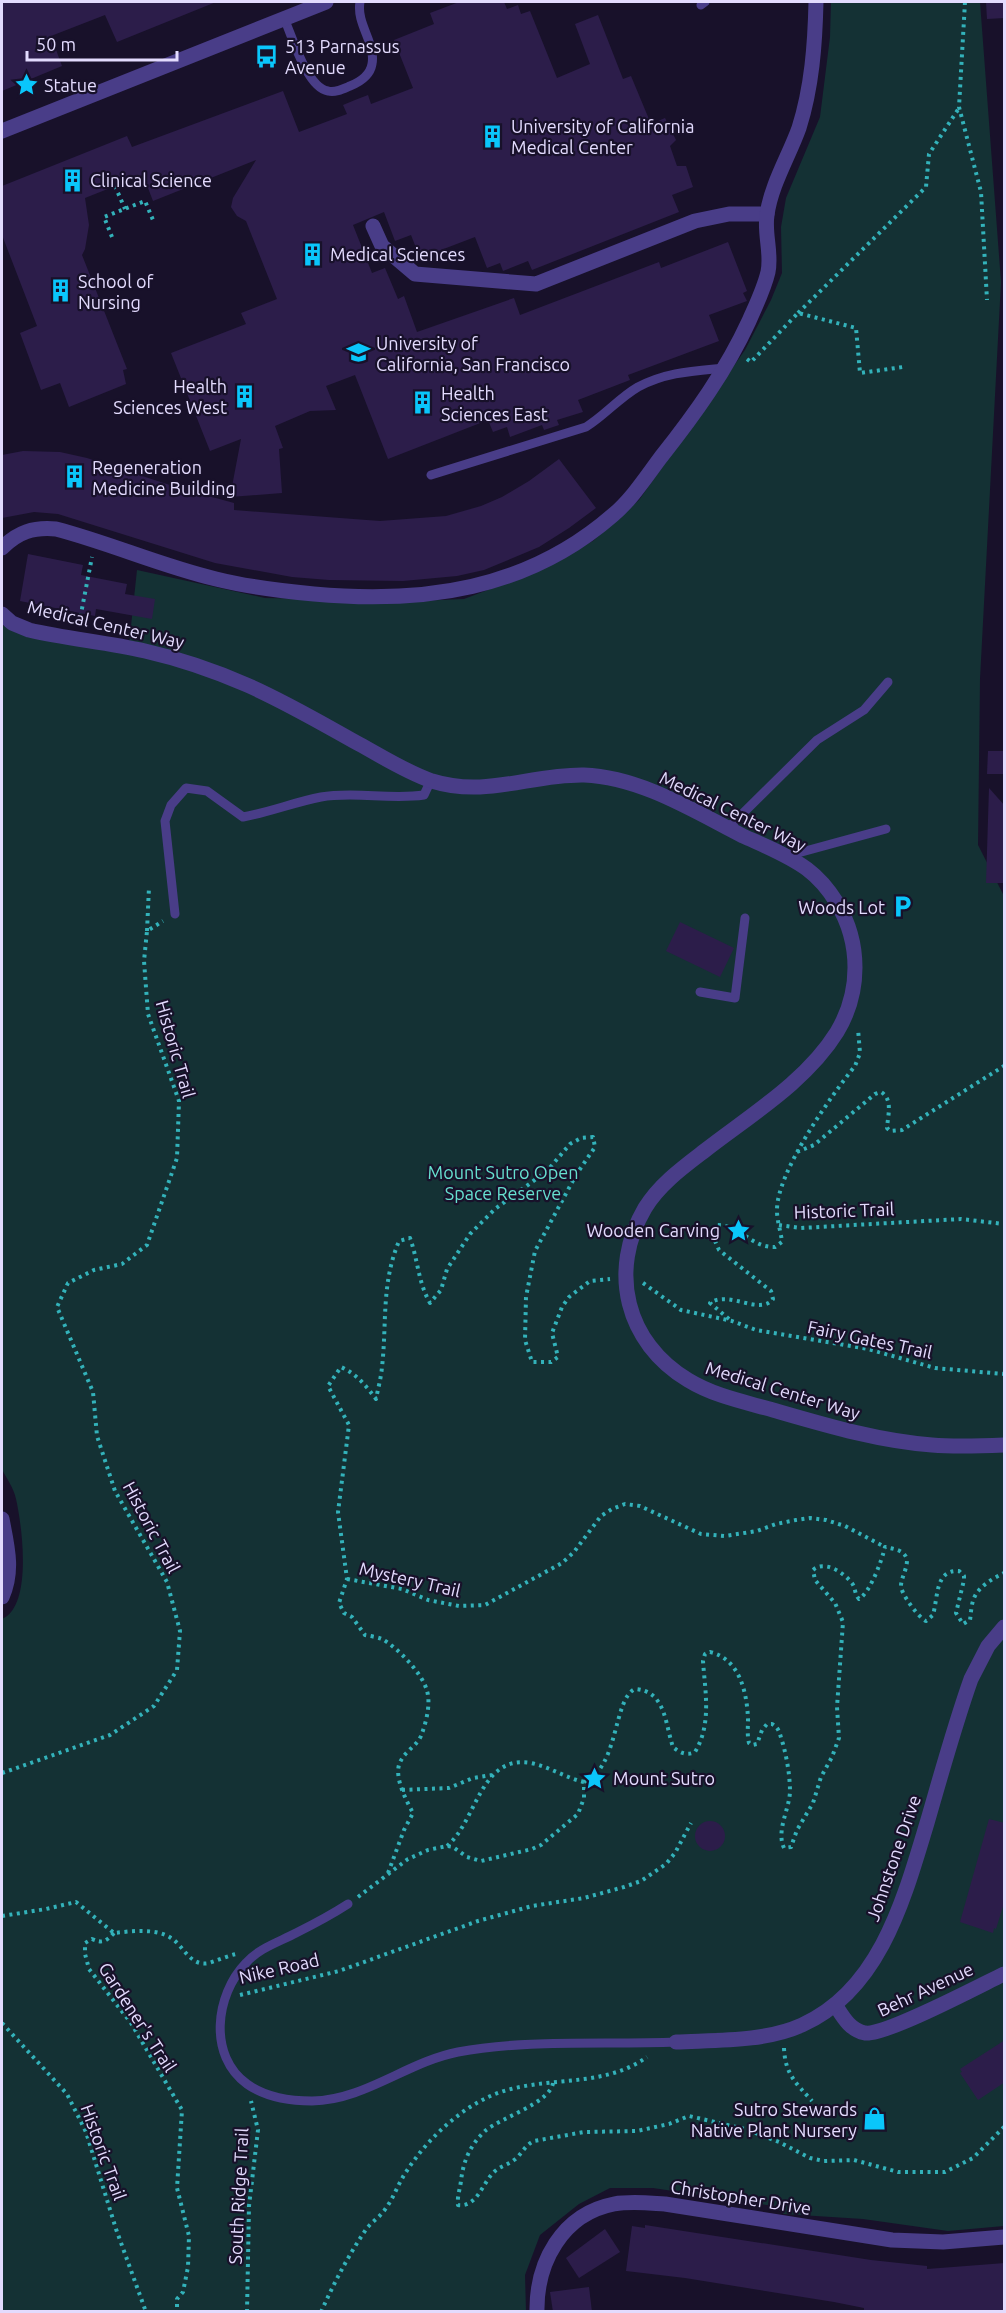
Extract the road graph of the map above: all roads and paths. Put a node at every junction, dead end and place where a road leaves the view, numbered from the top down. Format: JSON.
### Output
{"nodes":[{"id":1,"x":326,"y":2,"type":"edge"},
{"id":2,"x":360,"y":2,"type":"edge"},
{"id":3,"x":816,"y":2,"type":"edge"},
{"id":4,"x":965,"y":2,"type":"edge"},
{"id":5,"x":284,"y":18,"type":"junction"},
{"id":6,"x":959,"y":107,"type":"junction"},
{"id":7,"x":2,"y":131,"type":"edge"},
{"id":8,"x":116,"y":186,"type":"dead end"},
{"id":9,"x":125,"y":209,"type":"junction"},
{"id":10,"x":767,"y":214,"type":"junction"},
{"id":11,"x":153,"y":220,"type":"dead end"},
{"id":12,"x":374,"y":226,"type":"dead end"},
{"id":13,"x":112,"y":237,"type":"dead end"},
{"id":14,"x":987,"y":300,"type":"dead end"},
{"id":15,"x":798,"y":313,"type":"junction"},
{"id":16,"x":733,"y":352,"type":"junction"},
{"id":17,"x":903,"y":367,"type":"dead end"},
{"id":18,"x":724,"y":368,"type":"junction"},
{"id":19,"x":430,"y":475,"type":"dead end"},
{"id":20,"x":95,"y":541,"type":"junction"},
{"id":21,"x":2,"y":548,"type":"edge"},
{"id":22,"x":2,"y":614,"type":"edge"},
{"id":23,"x":77,"y":639,"type":"junction"},
{"id":24,"x":888,"y":682,"type":"dead end"},
{"id":25,"x":431,"y":780,"type":"junction"},
{"id":26,"x":728,"y":828,"type":"junction"},
{"id":27,"x":886,"y":829,"type":"dead end"},
{"id":28,"x":789,"y":859,"type":"junction"},
{"id":29,"x":149,"y":887,"type":"dead end"},
{"id":30,"x":175,"y":914,"type":"joint"},
{"id":31,"x":745,"y":918,"type":"dead end"},
{"id":32,"x":147,"y":931,"type":"junction"},
{"id":33,"x":700,"y":992,"type":"dead end"},
{"id":34,"x":846,"y":1013,"type":"junction"},
{"id":35,"x":1005,"y":1066,"type":"edge"},
{"id":36,"x":796,"y":1152,"type":"junction"},
{"id":37,"x":1005,"y":1224,"type":"edge"},
{"id":38,"x":779,"y":1225,"type":"junction"},
{"id":39,"x":625,"y":1278,"type":"junction"},
{"id":40,"x":732,"y":1321,"type":"junction"},
{"id":41,"x":1005,"y":1374,"type":"edge"},
{"id":42,"x":1005,"y":1445,"type":"edge"},
{"id":43,"x":2,"y":1519,"type":"edge"},
{"id":44,"x":885,"y":1547,"type":"junction"},
{"id":45,"x":1005,"y":1573,"type":"edge"},
{"id":46,"x":347,"y":1579,"type":"junction"},
{"id":47,"x":2,"y":1597,"type":"edge"},
{"id":48,"x":1005,"y":1627,"type":"edge"},
{"id":49,"x":2,"y":1773,"type":"edge"},
{"id":50,"x":492,"y":1775,"type":"junction"},
{"id":51,"x":584,"y":1782,"type":"junction"},
{"id":52,"x":402,"y":1790,"type":"junction"},
{"id":53,"x":691,"y":1823,"type":"dead end"},
{"id":54,"x":447,"y":1846,"type":"junction"},
{"id":55,"x":388,"y":1873,"type":"junction"},
{"id":56,"x":348,"y":1904,"type":"joint"},
{"id":57,"x":2,"y":1916,"type":"edge"},
{"id":58,"x":114,"y":1933,"type":"junction"},
{"id":59,"x":253,"y":1956,"type":"junction"},
{"id":60,"x":1005,"y":1974,"type":"edge"},
{"id":61,"x":225,"y":1997,"type":"junction"},
{"id":62,"x":836,"y":2006,"type":"junction"},
{"id":63,"x":2,"y":2023,"type":"edge"},
{"id":64,"x":784,"y":2032,"type":"junction"},
{"id":65,"x":672,"y":2043,"type":"junction"},
{"id":66,"x":553,"y":2083,"type":"junction"},
{"id":67,"x":246,"y":2084,"type":"junction"},
{"id":68,"x":812,"y":2101,"type":"dead end"},
{"id":69,"x":1005,"y":2127,"type":"edge"},
{"id":70,"x":1005,"y":2237,"type":"edge"},
{"id":71,"x":146,"y":2312,"type":"edge"},
{"id":72,"x":177,"y":2312,"type":"edge"},
{"id":73,"x":247,"y":2312,"type":"edge"},
{"id":74,"x":321,"y":2312,"type":"edge"},
{"id":75,"x":537,"y":2312,"type":"edge"}],
"edges":[{"from":1,"to":5,"type":"street"},
{"from":2,"to":5,"type":"lane"},
{"from":3,"to":10,"type":"street"},
{"from":4,"to":6,"type":"path"},
{"from":5,"to":7,"type":"street"},
{"from":6,"to":14,"type":"path"},
{"from":6,"to":15,"type":"path"},
{"from":8,"to":9,"type":"path"},
{"from":9,"to":11,"type":"path"},
{"from":9,"to":13,"type":"path"},
{"from":10,"to":12,"type":"street"},
{"from":10,"to":16,"type":"street"},
{"from":15,"to":16,"type":"path"},
{"from":15,"to":17,"type":"path"},
{"from":16,"to":18,"type":"street"},
{"from":18,"to":19,"type":"lane"},
{"from":18,"to":20,"type":"street"},
{"from":20,"to":21,"type":"street"},
{"from":20,"to":23,"type":"path"},
{"from":22,"to":23,"type":"street","name":"Medical Center Way"},
{"from":23,"to":25,"type":"street","name":"Medical Center Way"},
{"from":24,"to":26,"type":"lane"},
{"from":25,"to":26,"type":"street","name":"Medical Center Way"},
{"from":25,"to":30,"type":"lane"},
{"from":26,"to":28,"type":"street","name":"Medical Center Way"},
{"from":27,"to":28,"type":"lane"},
{"from":28,"to":34,"type":"street","name":"Medical Center Way"},
{"from":29,"to":32,"type":"path","name":"Historic Trail"},
{"from":30,"to":32,"type":"path"},
{"from":31,"to":33,"type":"lane"},
{"from":32,"to":49,"type":"path","name":"Historic Trail"},
{"from":34,"to":36,"type":"path","name":"Historic Trail"},
{"from":34,"to":39,"type":"street","name":"Medical Center Way"},
{"from":35,"to":36,"type":"path"},
{"from":36,"to":38,"type":"path","name":"Historic Trail"},
{"from":37,"to":38,"type":"path","name":"Historic Trail"},
{"from":38,"to":40,"type":"path"},
{"from":39,"to":40,"type":"path","name":"Fairy Gates Trail"},
{"from":39,"to":42,"type":"street","name":"Medical Center Way"},
{"from":39,"to":46,"type":"path"},
{"from":40,"to":41,"type":"path","name":"Fairy Gates Trail"},
{"from":43,"to":47,"type":"street"},
{"from":44,"to":45,"type":"path","name":"Mystery Trail"},
{"from":44,"to":46,"type":"path","name":"Mystery Trail"},
{"from":44,"to":51,"type":"path"},
{"from":46,"to":52,"type":"path"},
{"from":48,"to":62,"type":"street","name":"Johnstone Drive"},
{"from":50,"to":51,"type":"path"},
{"from":50,"to":52,"type":"path"},
{"from":50,"to":54,"type":"path"},
{"from":51,"to":54,"type":"path"},
{"from":52,"to":55,"type":"path"},
{"from":53,"to":61,"type":"path","name":"Nike Road"},
{"from":54,"to":55,"type":"path"},
{"from":55,"to":56,"type":"path"},
{"from":56,"to":59,"type":"lane"},
{"from":57,"to":58,"type":"path"},
{"from":58,"to":59,"type":"path"},
{"from":58,"to":72,"type":"path","name":"Gardener's Trail"},
{"from":59,"to":61,"type":"lane"},
{"from":60,"to":62,"type":"street","name":"Behr Avenue"},
{"from":61,"to":67,"type":"lane","name":"Nike Road"},
{"from":62,"to":64,"type":"street","name":"Johnstone Drive"},
{"from":63,"to":71,"type":"path","name":"Historic Trail"},
{"from":64,"to":65,"type":"street","name":"Johnstone Drive"},
{"from":64,"to":68,"type":"path"},
{"from":65,"to":66,"type":"path"},
{"from":65,"to":67,"type":"lane"},
{"from":66,"to":69,"type":"path"},
{"from":66,"to":74,"type":"path"},
{"from":67,"to":73,"type":"path","name":"South Ridge Trail"},
{"from":70,"to":75,"type":"street","name":"Christopher Drive"}]}
